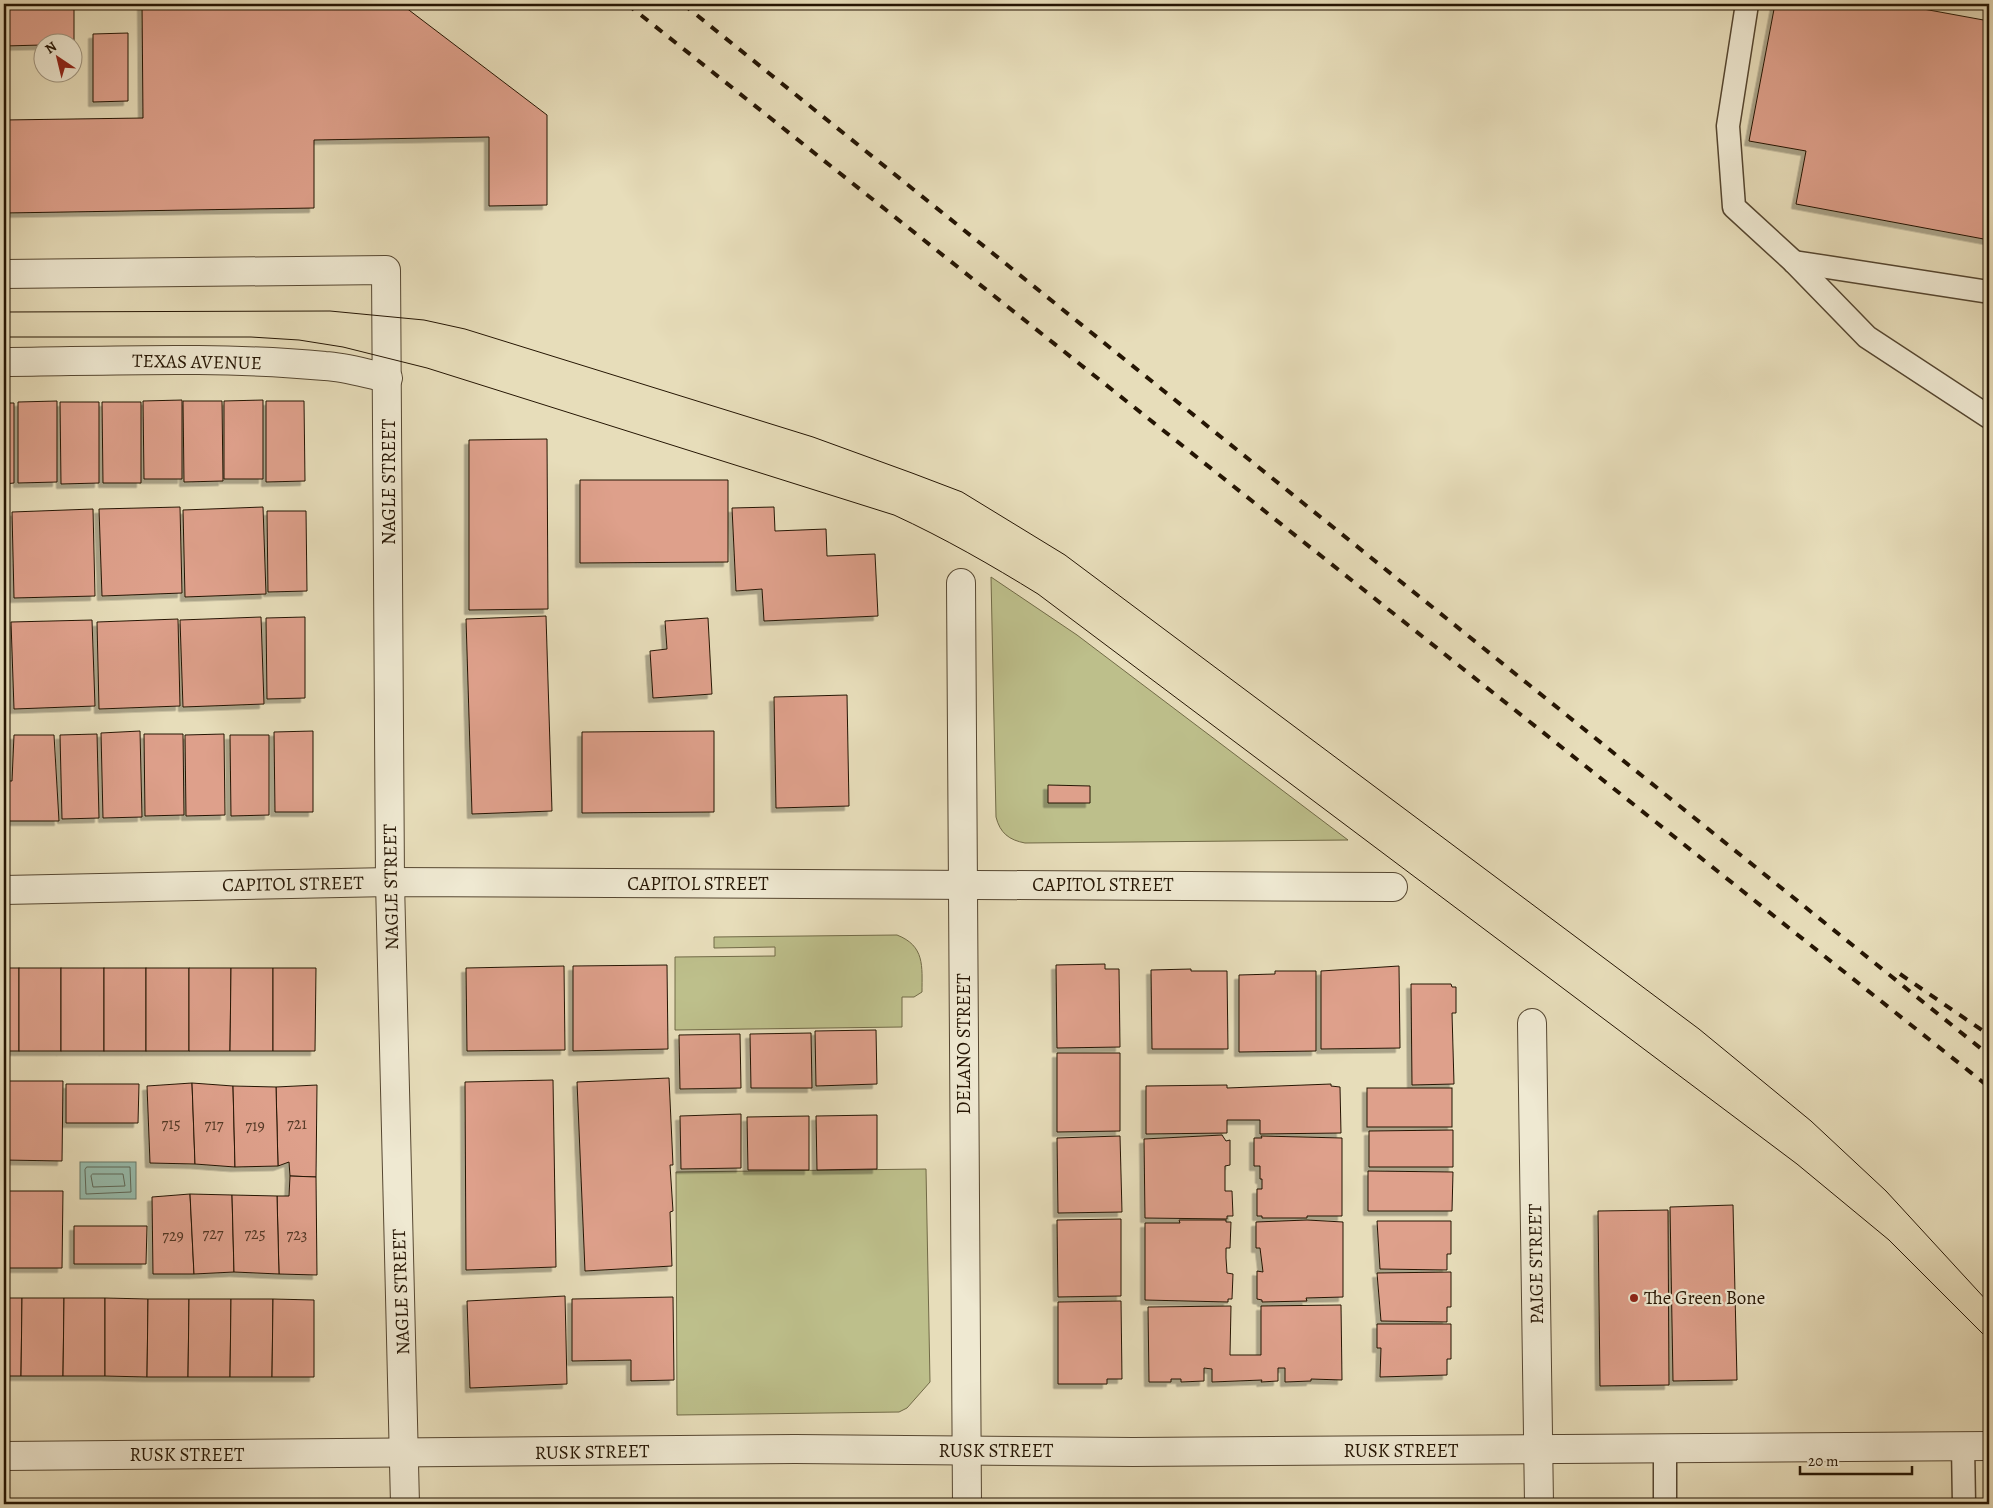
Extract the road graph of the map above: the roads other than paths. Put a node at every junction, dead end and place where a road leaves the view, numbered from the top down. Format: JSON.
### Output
{"nodes":[{"id":1,"x":1747,"y":4,"type":"edge"},
{"id":2,"x":1794,"y":262,"type":"junction"},
{"id":3,"x":4,"y":274,"type":"edge"},
{"id":4,"x":1989,"y":292,"type":"edge"},
{"id":5,"x":4,"y":362,"type":"edge"},
{"id":6,"x":388,"y":378,"type":"junction"},
{"id":7,"x":1989,"y":417,"type":"edge"},
{"id":8,"x":961,"y":584,"type":"dead end"},
{"id":9,"x":390,"y":882,"type":"junction"},
{"id":10,"x":963,"y":885,"type":"junction"},
{"id":11,"x":1393,"y":887,"type":"dead end"},
{"id":12,"x":4,"y":890,"type":"edge"},
{"id":13,"x":1532,"y":1023,"type":"dead end"},
{"id":14,"x":1962,"y":1446,"type":"junction"},
{"id":15,"x":1989,"y":1446,"type":"edge"},
{"id":16,"x":1665,"y":1448,"type":"junction"},
{"id":17,"x":1538,"y":1450,"type":"junction"},
{"id":18,"x":967,"y":1451,"type":"junction"},
{"id":19,"x":405,"y":1454,"type":"junction"},
{"id":20,"x":4,"y":1456,"type":"edge"},
{"id":21,"x":405,"y":1504,"type":"edge"},
{"id":22,"x":967,"y":1504,"type":"edge"},
{"id":23,"x":1539,"y":1504,"type":"edge"},
{"id":24,"x":1665,"y":1504,"type":"edge"},
{"id":25,"x":1964,"y":1504,"type":"edge"}],
"edges":[{"from":1,"to":2,"type":"lane"},
{"from":2,"to":4,"type":"lane"},
{"from":2,"to":7,"type":"lane"},
{"from":3,"to":6,"type":"street","name":"NAGLE STREET"},
{"from":5,"to":6,"type":"street","name":"TEXAS AVENUE"},
{"from":6,"to":9,"type":"street","name":"NAGLE STREET"},
{"from":8,"to":10,"type":"street","name":"DELANO STREET"},
{"from":9,"to":10,"type":"street","name":"CAPITOL STREET"},
{"from":9,"to":12,"type":"street","name":"CAPITOL STREET"},
{"from":9,"to":19,"type":"street","name":"NAGLE STREET"},
{"from":10,"to":11,"type":"street","name":"CAPITOL STREET"},
{"from":10,"to":18,"type":"street","name":"DELANO STREET"},
{"from":13,"to":17,"type":"street","name":"PAIGE STREET"},
{"from":14,"to":15,"type":"street","name":"RUSK STREET"},
{"from":14,"to":16,"type":"street","name":"RUSK STREET"},
{"from":14,"to":25,"type":"lane"},
{"from":16,"to":17,"type":"street","name":"RUSK STREET"},
{"from":16,"to":24,"type":"lane"},
{"from":17,"to":18,"type":"street","name":"RUSK STREET"},
{"from":17,"to":23,"type":"street","name":"PAIGE STREET"},
{"from":18,"to":19,"type":"street","name":"RUSK STREET"},
{"from":18,"to":22,"type":"street","name":"DELANO STREET"},
{"from":19,"to":20,"type":"street","name":"RUSK STREET"},
{"from":19,"to":21,"type":"street","name":"NAGLE STREET"}]}
